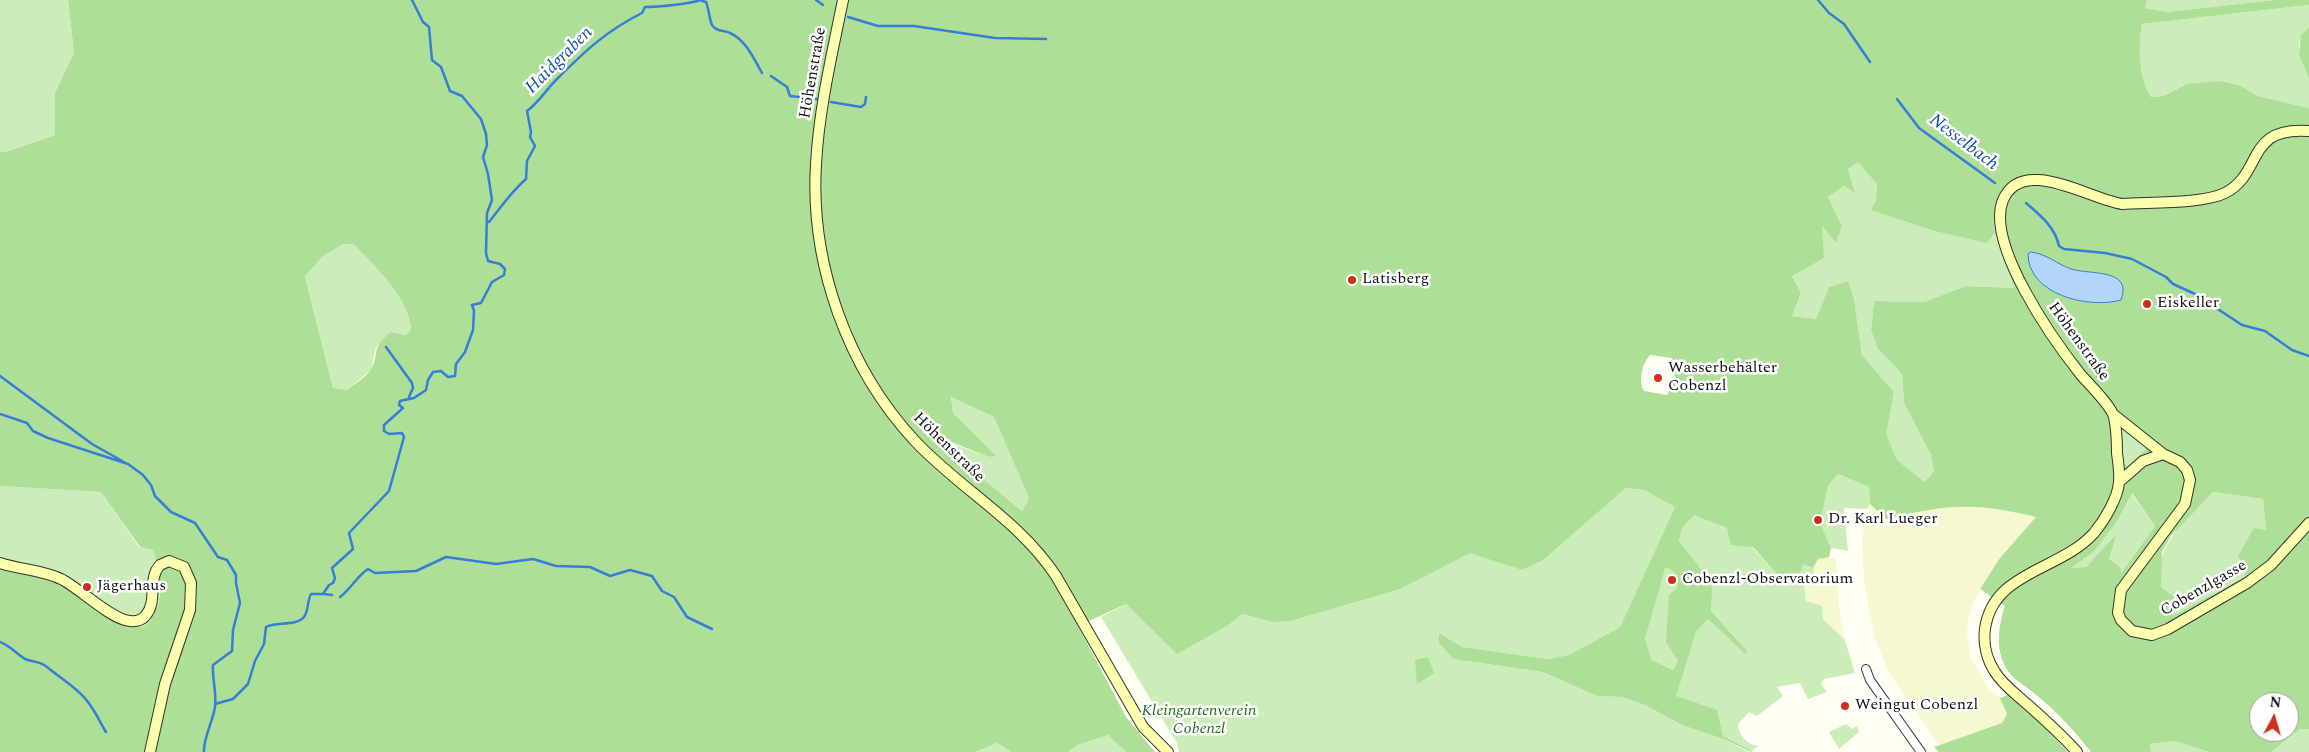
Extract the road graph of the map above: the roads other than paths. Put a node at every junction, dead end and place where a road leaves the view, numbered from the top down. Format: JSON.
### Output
{"nodes":[{"id":1,"x":843,"y":0,"type":"edge"},
{"id":2,"x":2309,"y":131,"type":"edge"},
{"id":3,"x":2114,"y":415,"type":"junction"},
{"id":4,"x":2163,"y":454,"type":"junction"},
{"id":5,"x":2120,"y":482,"type":"junction"},
{"id":6,"x":2309,"y":523,"type":"edge"},
{"id":7,"x":0,"y":564,"type":"edge"},
{"id":8,"x":1866,"y":669,"type":"dead end"},
{"id":9,"x":150,"y":752,"type":"edge"},
{"id":10,"x":1168,"y":752,"type":"edge"},
{"id":11,"x":1921,"y":752,"type":"edge"},
{"id":12,"x":2077,"y":752,"type":"edge"}],
"edges":[{"from":1,"to":10,"type":"street","name":"Höhenstraße"},
{"from":2,"to":3,"type":"street","name":"Höhenstraße"},
{"from":3,"to":4,"type":"street","name":"Cobenzlgasse"},
{"from":3,"to":5,"type":"street"},
{"from":4,"to":5,"type":"street"},
{"from":4,"to":6,"type":"street","name":"Cobenzlgasse"},
{"from":5,"to":12,"type":"street"},
{"from":7,"to":9,"type":"street"},
{"from":8,"to":11,"type":"street"}]}
